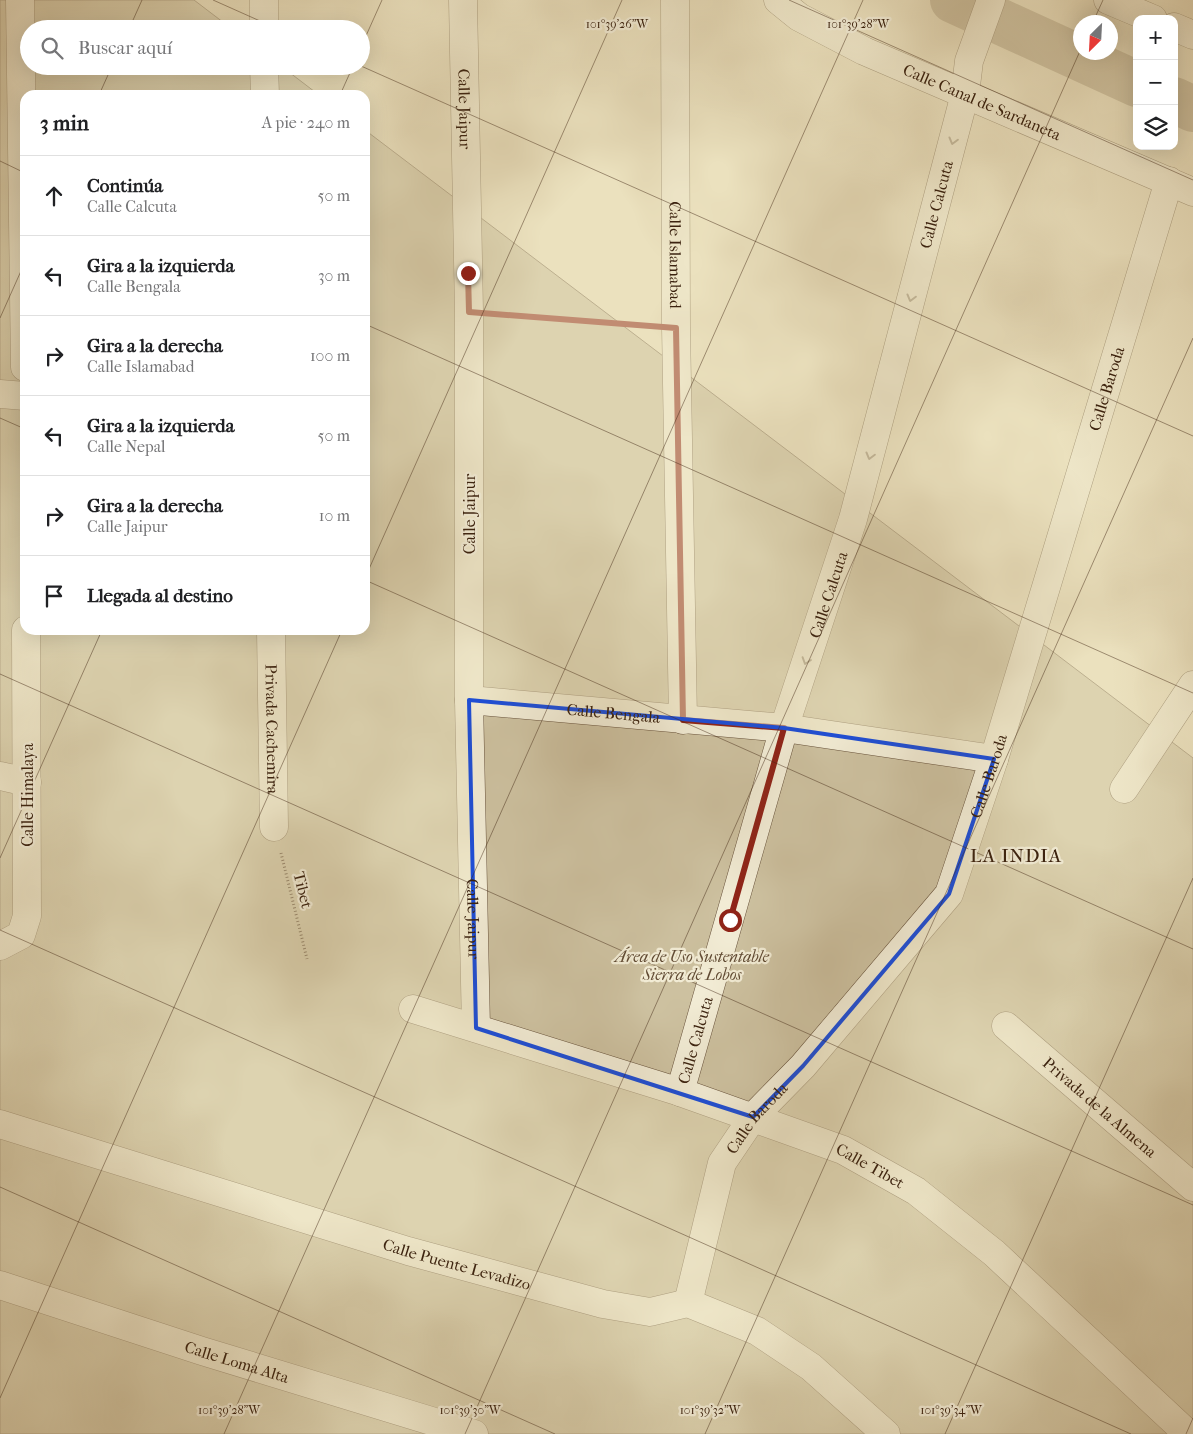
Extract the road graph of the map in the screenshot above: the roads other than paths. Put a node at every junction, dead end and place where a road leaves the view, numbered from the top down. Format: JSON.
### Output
{"nodes":[{"id":1,"x":20,"y":0,"type":"edge"},
{"id":2,"x":264,"y":0,"type":"edge"},
{"id":3,"x":463,"y":0,"type":"edge"},
{"id":4,"x":675,"y":0,"type":"edge"},
{"id":5,"x":778,"y":0,"type":"edge"},
{"id":6,"x":992,"y":0,"type":"edge"},
{"id":7,"x":1108,"y":0,"type":"edge"},
{"id":8,"x":1144,"y":15,"type":"edge"},
{"id":9,"x":20,"y":20,"type":"edge"},
{"id":10,"x":264,"y":20,"type":"edge"},
{"id":11,"x":1178,"y":29,"type":"edge"},
{"id":12,"x":1193,"y":35,"type":"edge"},
{"id":13,"x":21,"y":75,"type":"edge"},
{"id":14,"x":264,"y":75,"type":"edge"},
{"id":15,"x":21,"y":90,"type":"edge"},
{"id":16,"x":265,"y":90,"type":"edge"},
{"id":17,"x":965,"y":94,"type":"junction"},
{"id":18,"x":1181,"y":186,"type":"edge"},
{"id":19,"x":0,"y":394,"type":"edge"},
{"id":20,"x":20,"y":396,"type":"edge"},
{"id":21,"x":26,"y":635,"type":"edge"},
{"id":22,"x":271,"y":635,"type":"edge"},
{"id":23,"x":1193,"y":684,"type":"edge"},
{"id":24,"x":470,"y":700,"type":"junction"},
{"id":25,"x":683,"y":720,"type":"junction"},
{"id":26,"x":784,"y":728,"type":"junction"},
{"id":27,"x":994,"y":759,"type":"junction"},
{"id":28,"x":0,"y":776,"type":"edge"},
{"id":29,"x":27,"y":782,"type":"junction"},
{"id":30,"x":1124,"y":789,"type":"dead end"},
{"id":31,"x":274,"y":827,"type":"road end"},
{"id":32,"x":0,"y":946,"type":"edge"},
{"id":33,"x":413,"y":1009,"type":"dead end"},
{"id":34,"x":1006,"y":1026,"type":"dead end"},
{"id":35,"x":476,"y":1028,"type":"junction"},
{"id":36,"x":680,"y":1092,"type":"junction"},
{"id":37,"x":753,"y":1117,"type":"junction"},
{"id":38,"x":0,"y":1124,"type":"edge"},
{"id":39,"x":1193,"y":1188,"type":"edge"},
{"id":40,"x":0,"y":1285,"type":"edge"},
{"id":41,"x":688,"y":1303,"type":"junction"},
{"id":42,"x":474,"y":1434,"type":"edge"},
{"id":43,"x":886,"y":1434,"type":"edge"},
{"id":44,"x":1188,"y":1434,"type":"edge"}],
"edges":[{"from":1,"to":9,"type":"street"},
{"from":2,"to":10,"type":"street"},
{"from":3,"to":24,"type":"street","name":"Calle Jaipur"},
{"from":4,"to":25,"type":"street","name":"Calle Islamabad"},
{"from":5,"to":17,"type":"street","name":"Calle Canal de Sardaneta"},
{"from":6,"to":17,"type":"street","name":"Calle Calcuta"},
{"from":7,"to":8,"type":"street"},
{"from":11,"to":12,"type":"street"},
{"from":13,"to":15,"type":"street"},
{"from":14,"to":16,"type":"street"},
{"from":17,"to":18,"type":"street","name":"Calle Canal de Sardaneta"},
{"from":17,"to":26,"type":"street","name":"Calle Calcuta","one_way":true},
{"from":18,"to":27,"type":"street","name":"Calle Baroda"},
{"from":19,"to":20,"type":"street"},
{"from":21,"to":29,"type":"street","name":"Calle Himalaya"},
{"from":22,"to":31,"type":"street","name":"Privada Cachemira"},
{"from":23,"to":30,"type":"street"},
{"from":24,"to":25,"type":"street","name":"Calle Bengala"},
{"from":24,"to":35,"type":"street","name":"Calle Jaipur"},
{"from":25,"to":26,"type":"street","name":"Calle Bengala"},
{"from":26,"to":27,"type":"street","name":"Calle Bengala"},
{"from":26,"to":36,"type":"street","name":"Calle Calcuta"},
{"from":27,"to":37,"type":"street","name":"Calle Baroda"},
{"from":28,"to":29,"type":"street"},
{"from":29,"to":32,"type":"street","name":"Calle Himalaya"},
{"from":33,"to":35,"type":"street","name":"Calle Tibet"},
{"from":34,"to":39,"type":"street","name":"Privada de la Almena"},
{"from":35,"to":36,"type":"street","name":"Calle Tibet"},
{"from":36,"to":37,"type":"street","name":"Calle Tibet"},
{"from":37,"to":41,"type":"street","name":"Calle Baroda"},
{"from":37,"to":44,"type":"street","name":"Calle Tibet"},
{"from":38,"to":41,"type":"street","name":"Calle Puente Levadizo"},
{"from":40,"to":42,"type":"street","name":"Calle Loma Alta"},
{"from":41,"to":43,"type":"street"}]}
